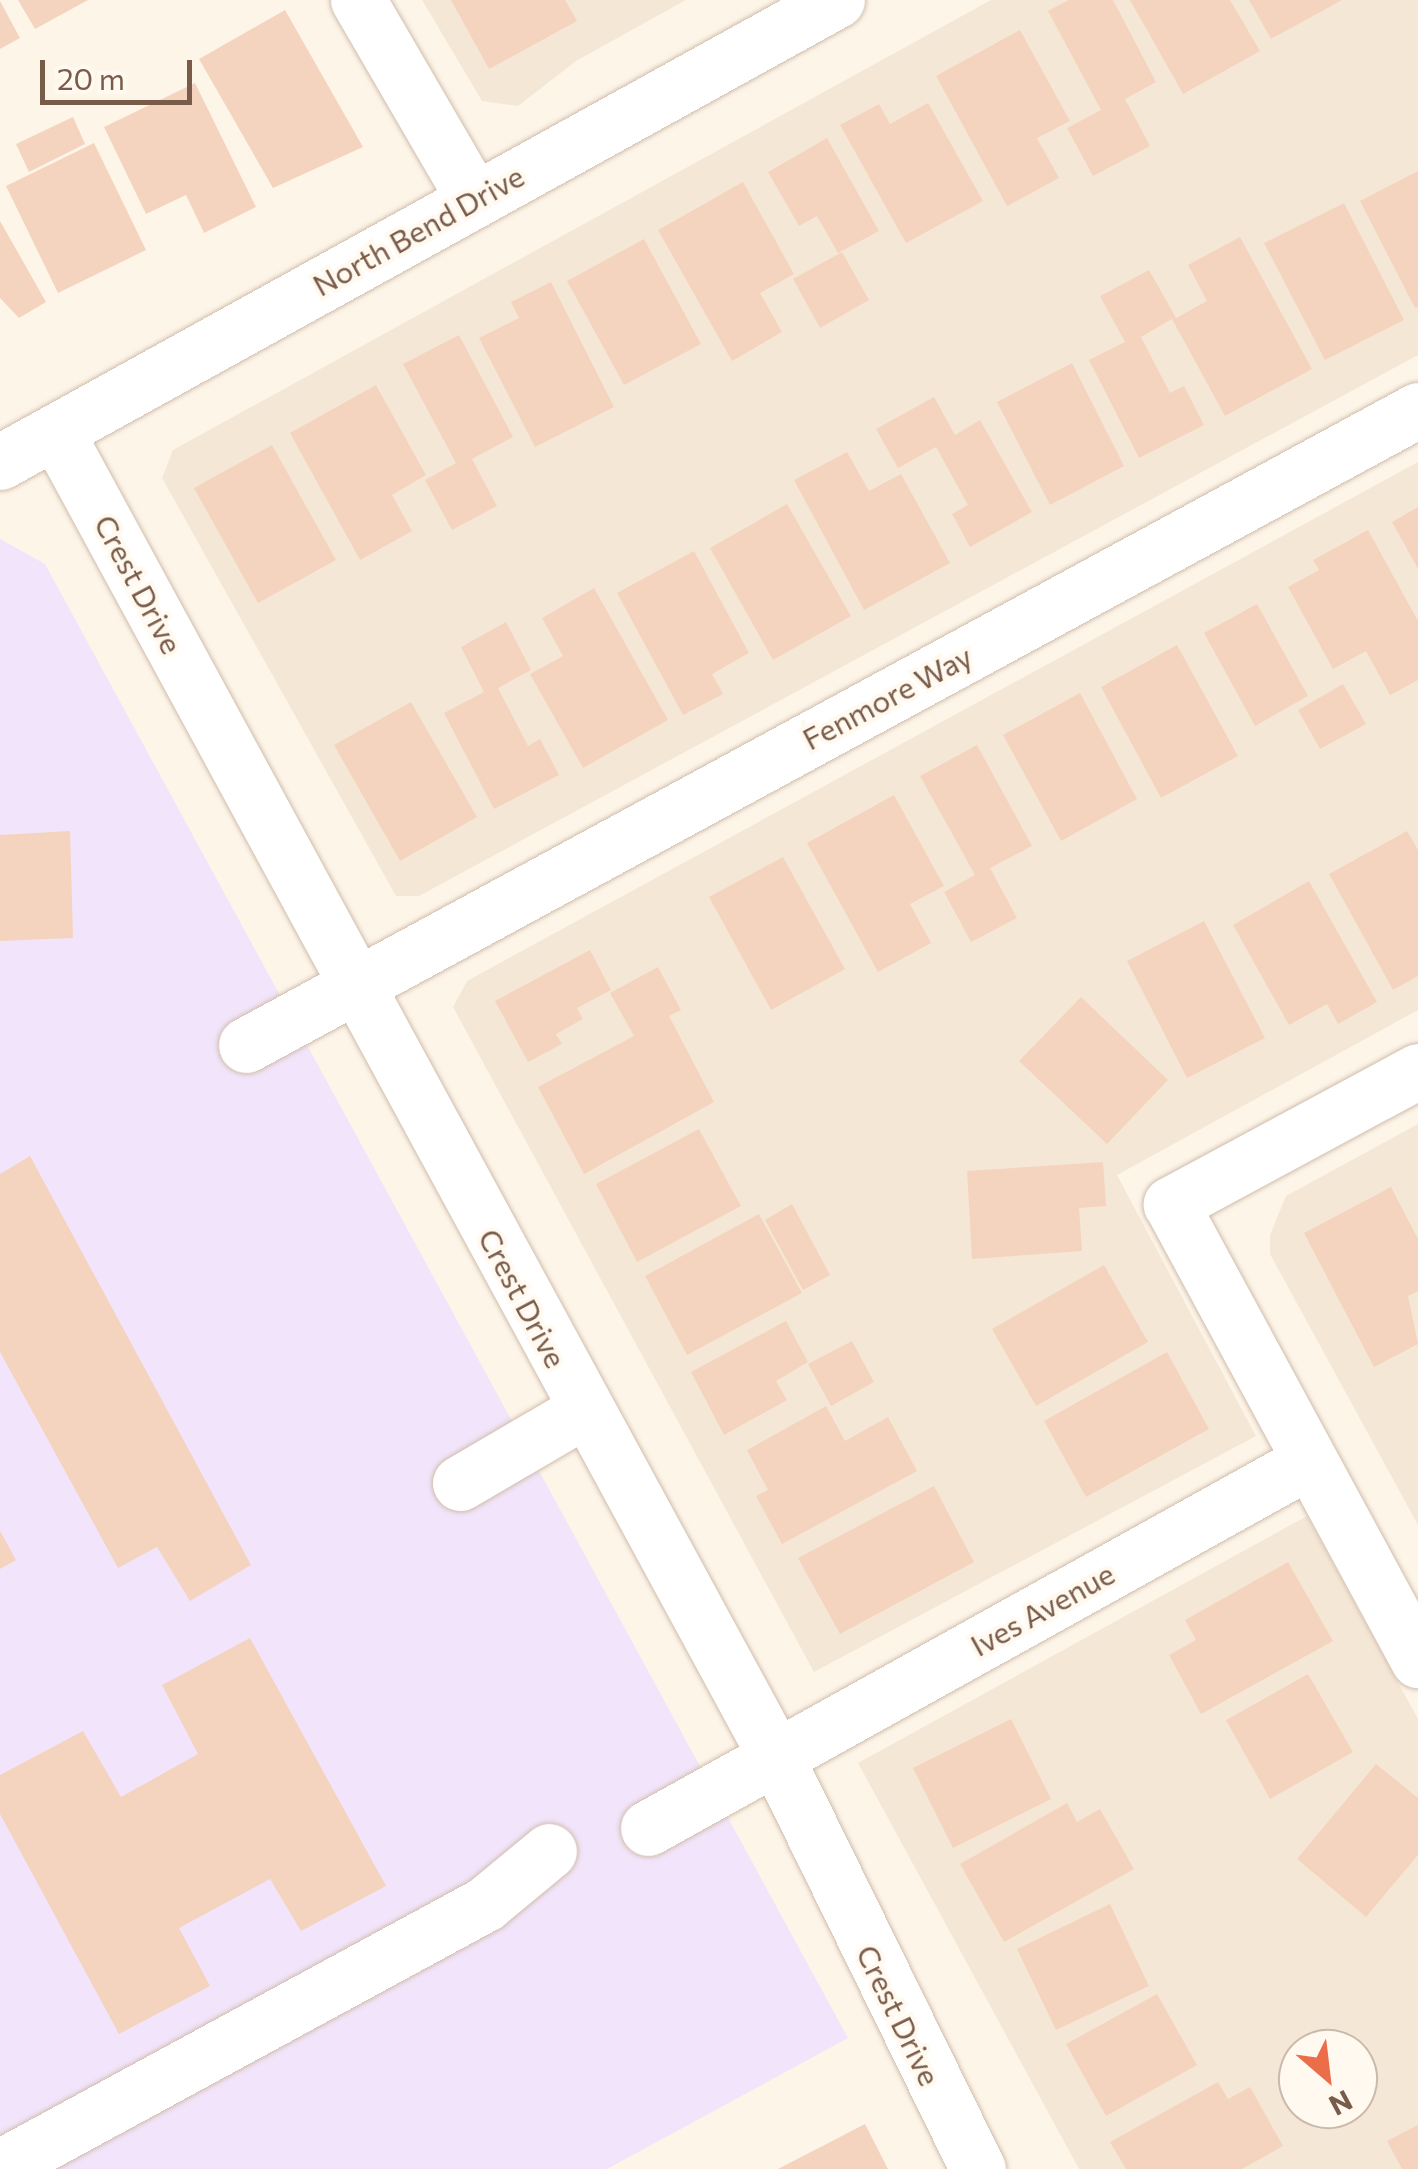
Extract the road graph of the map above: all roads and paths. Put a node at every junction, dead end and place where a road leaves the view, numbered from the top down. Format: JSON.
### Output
{"nodes":[{"id":1,"x":358,"y":0,"type":"edge"},
{"id":2,"x":837,"y":0,"type":"edge"},
{"id":3,"x":474,"y":198,"type":"junction"},
{"id":4,"x":1418,"y":410,"type":"edge"},
{"id":5,"x":56,"y":432,"type":"junction"},
{"id":6,"x":0,"y":462,"type":"edge"},
{"id":7,"x":356,"y":984,"type":"junction"},
{"id":8,"x":246,"y":1045,"type":"dead end"},
{"id":9,"x":1418,"y":1070,"type":"edge"},
{"id":10,"x":583,"y":1411,"type":"junction"},
{"id":11,"x":1309,"y":1460,"type":"junction"},
{"id":12,"x":460,"y":1483,"type":"dead end"},
{"id":13,"x":1418,"y":1660,"type":"edge"},
{"id":14,"x":776,"y":1757,"type":"junction"},
{"id":15,"x":648,"y":1828,"type":"dead end"},
{"id":16,"x":549,"y":1851,"type":"dead end"},
{"id":17,"x":0,"y":2167,"type":"edge"},
{"id":18,"x":978,"y":2169,"type":"edge"}],
"edges":[{"from":1,"to":3,"type":"street"},
{"from":2,"to":3,"type":"street","name":"North Bend Drive"},
{"from":3,"to":5,"type":"street","name":"North Bend Drive"},
{"from":4,"to":7,"type":"street","name":"Fenmore Way"},
{"from":5,"to":6,"type":"street","name":"North Bend Drive"},
{"from":5,"to":7,"type":"street","name":"Crest Drive"},
{"from":7,"to":8,"type":"street","name":"Fenmore Way"},
{"from":7,"to":10,"type":"street","name":"Crest Drive"},
{"from":9,"to":11,"type":"street"},
{"from":10,"to":12,"type":"street"},
{"from":10,"to":14,"type":"street","name":"Crest Drive"},
{"from":11,"to":13,"type":"street"},
{"from":11,"to":14,"type":"street","name":"Ives Avenue"},
{"from":14,"to":15,"type":"street","name":"Ives Avenue"},
{"from":14,"to":18,"type":"street","name":"Crest Drive"},
{"from":16,"to":17,"type":"street"}]}
